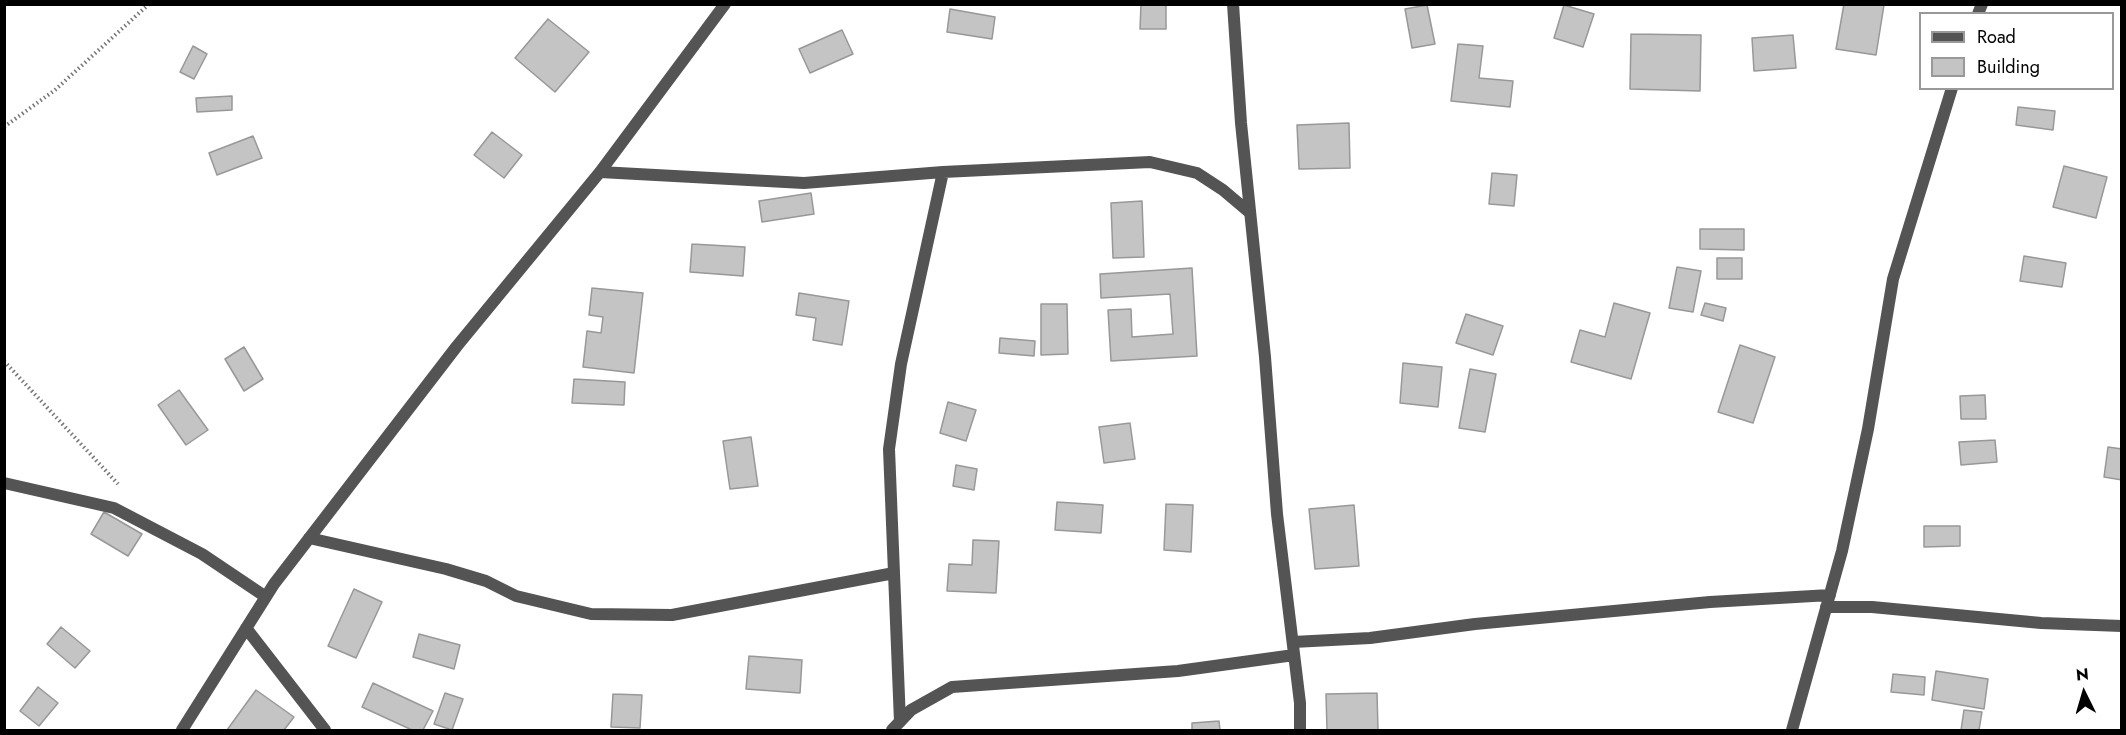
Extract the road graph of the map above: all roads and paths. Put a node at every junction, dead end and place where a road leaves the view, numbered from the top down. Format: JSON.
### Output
{"nodes":[{"id":1,"x":149,"y":4,"type":"edge"},
{"id":2,"x":725,"y":4,"type":"edge"},
{"id":3,"x":1233,"y":4,"type":"edge"},
{"id":4,"x":1951,"y":90,"type":"edge"},
{"id":5,"x":4,"y":127,"type":"edge"},
{"id":6,"x":600,"y":172,"type":"junction"},
{"id":7,"x":943,"y":172,"type":"junction"},
{"id":8,"x":1249,"y":212,"type":"junction"},
{"id":9,"x":4,"y":361,"type":"edge"},
{"id":10,"x":4,"y":483,"type":"edge"},
{"id":11,"x":121,"y":488,"type":"dead end"},
{"id":12,"x":309,"y":538,"type":"junction"},
{"id":13,"x":894,"y":573,"type":"junction"},
{"id":14,"x":1830,"y":595,"type":"junction"},
{"id":15,"x":266,"y":597,"type":"junction"},
{"id":16,"x":1826,"y":607,"type":"junction"},
{"id":17,"x":2121,"y":626,"type":"edge"},
{"id":18,"x":246,"y":628,"type":"junction"},
{"id":19,"x":1293,"y":642,"type":"junction"},
{"id":20,"x":1294,"y":655,"type":"junction"},
{"id":21,"x":896,"y":726,"type":"edge"},
{"id":22,"x":182,"y":730,"type":"edge"},
{"id":23,"x":325,"y":730,"type":"edge"},
{"id":24,"x":1300,"y":730,"type":"edge"},
{"id":25,"x":1792,"y":730,"type":"edge"}],
"edges":[{"from":1,"to":5,"type":"path"},
{"from":2,"to":6,"type":"street"},
{"from":3,"to":8,"type":"street"},
{"from":4,"to":14,"type":"street"},
{"from":6,"to":7,"type":"street"},
{"from":6,"to":12,"type":"street"},
{"from":7,"to":8,"type":"street"},
{"from":7,"to":13,"type":"street"},
{"from":8,"to":19,"type":"street"},
{"from":9,"to":11,"type":"path"},
{"from":10,"to":15,"type":"street"},
{"from":12,"to":13,"type":"street"},
{"from":12,"to":15,"type":"street"},
{"from":13,"to":21,"type":"street"},
{"from":14,"to":16,"type":"street"},
{"from":14,"to":19,"type":"street"},
{"from":15,"to":18,"type":"street"},
{"from":16,"to":17,"type":"street"},
{"from":16,"to":25,"type":"street"},
{"from":18,"to":22,"type":"street"},
{"from":18,"to":23,"type":"street"},
{"from":19,"to":20,"type":"street"},
{"from":20,"to":21,"type":"street"},
{"from":20,"to":24,"type":"street"}]}
